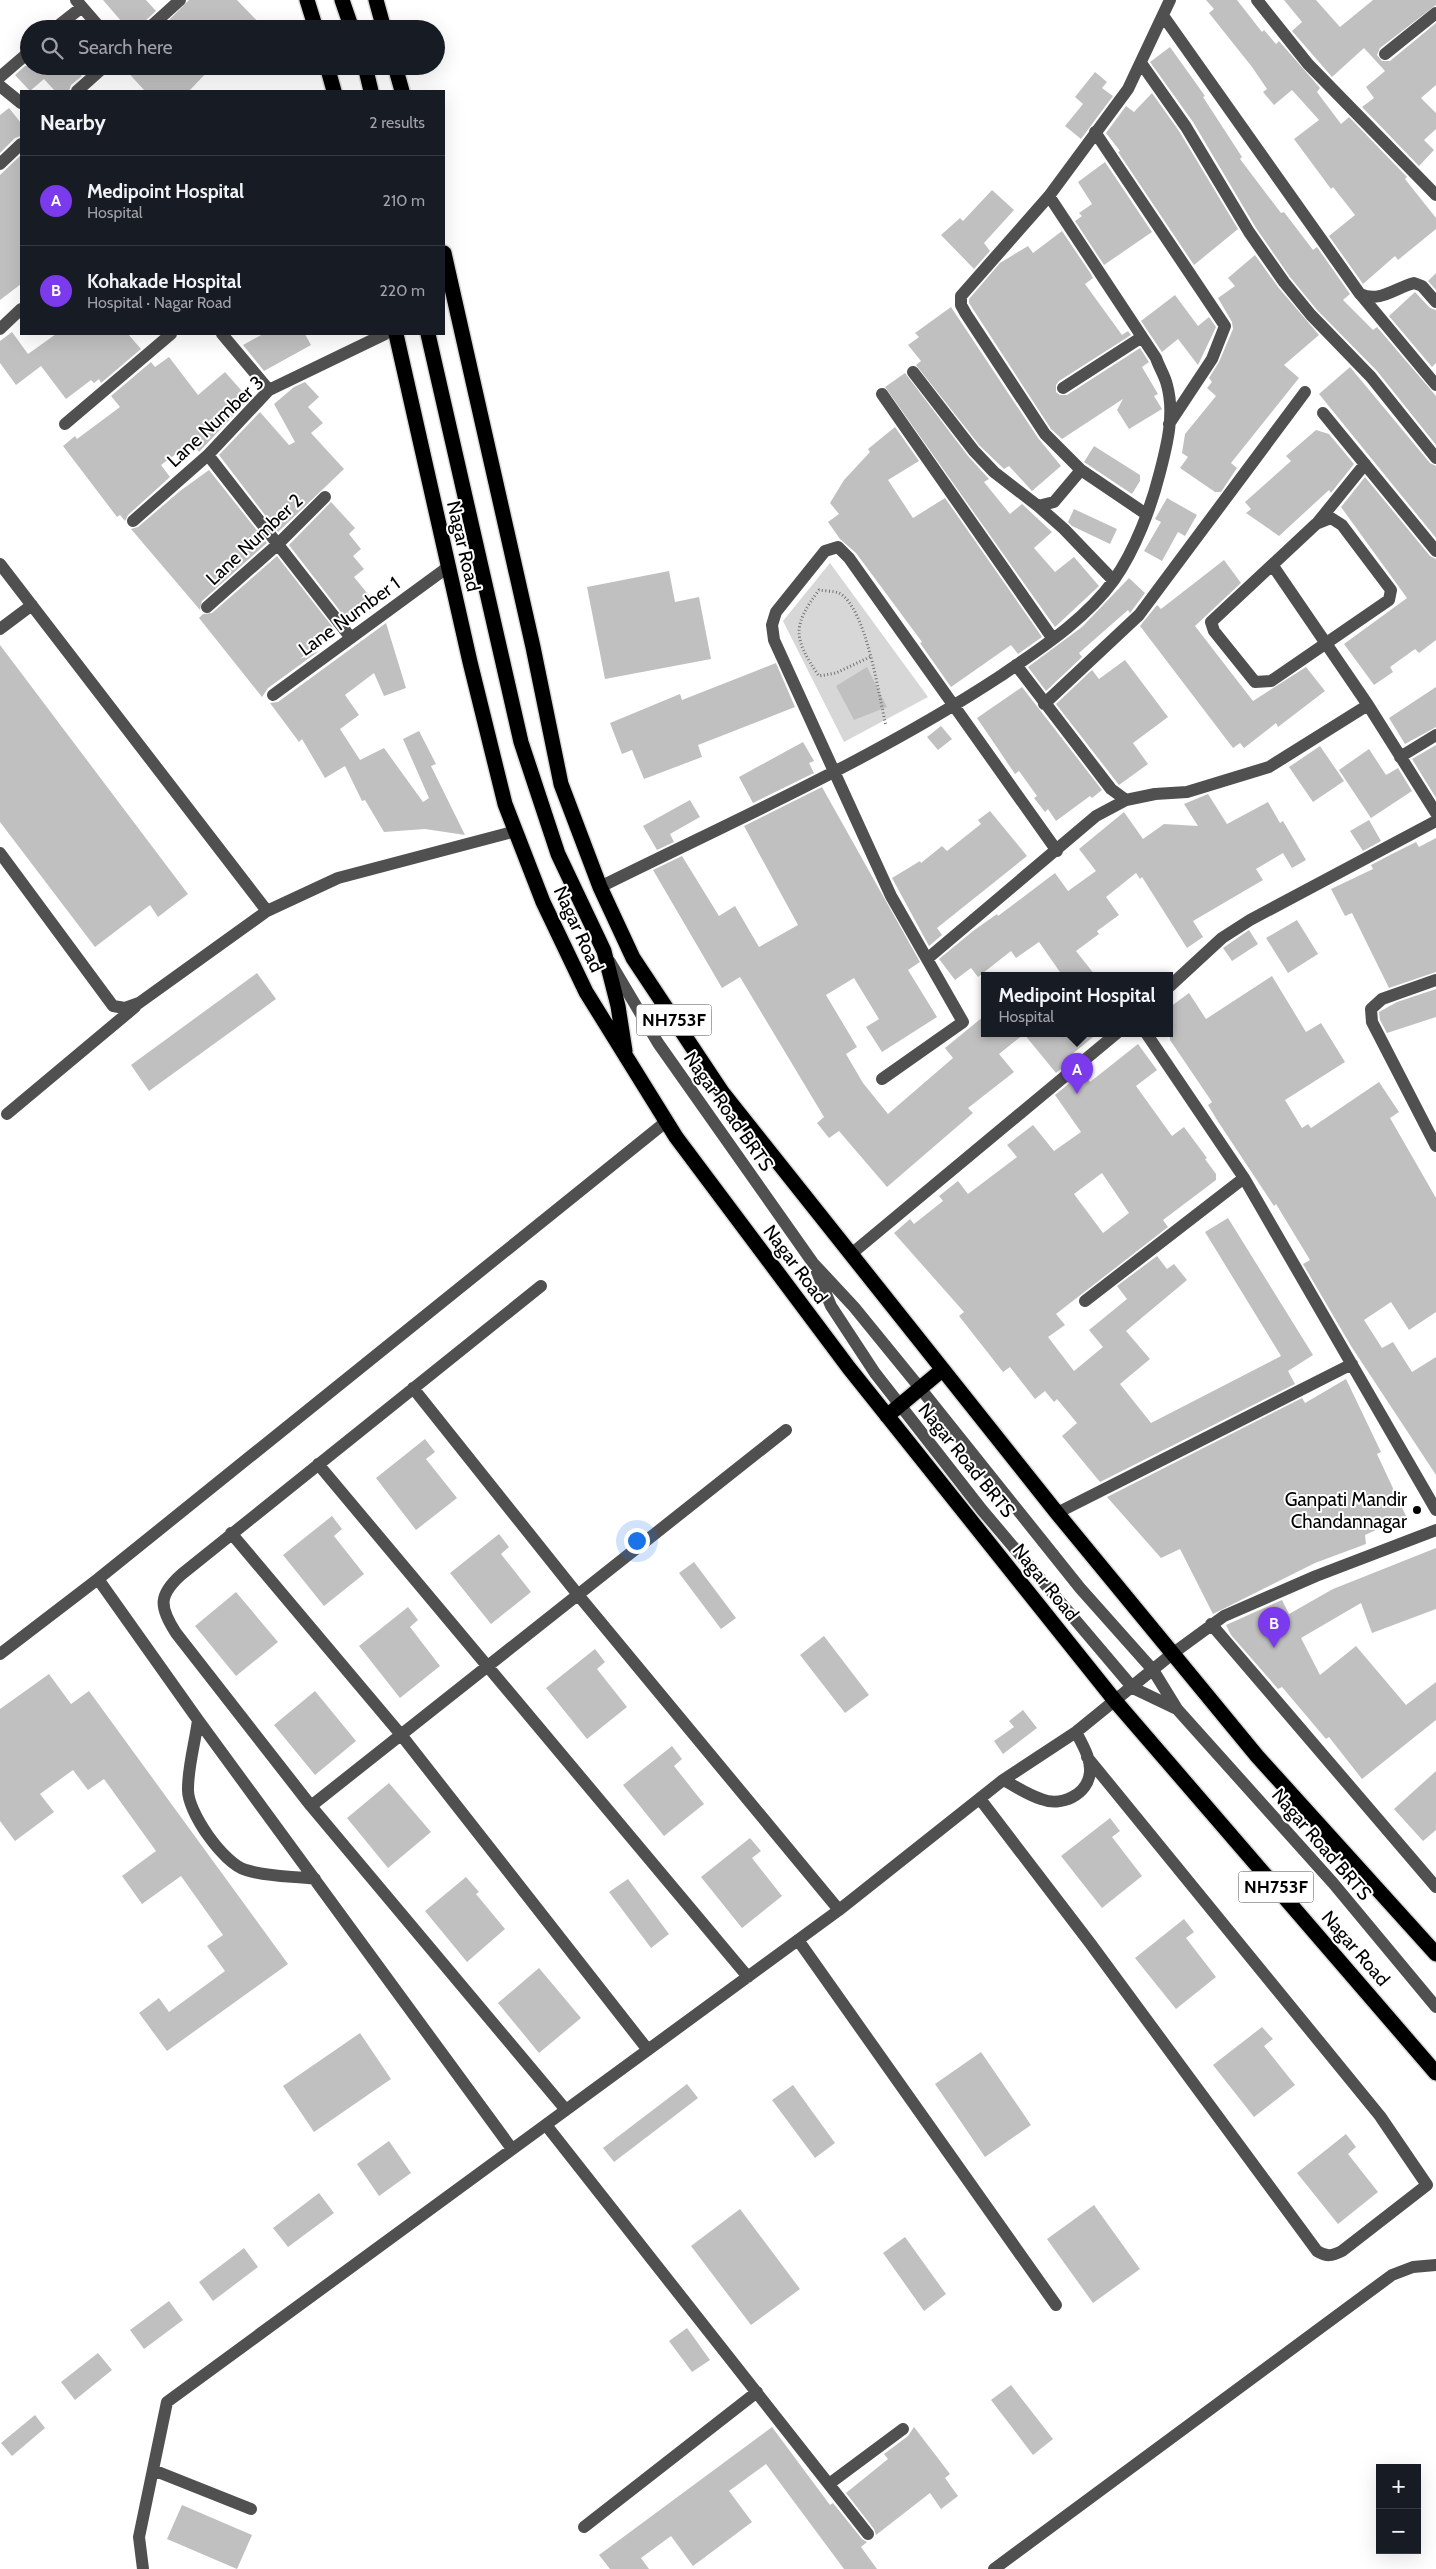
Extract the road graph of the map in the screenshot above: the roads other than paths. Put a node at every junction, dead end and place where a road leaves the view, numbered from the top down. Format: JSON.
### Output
{"nodes":[{"id":1,"x":180,"y":0,"type":"edge"},
{"id":2,"x":307,"y":0,"type":"edge"},
{"id":3,"x":342,"y":0,"type":"edge"},
{"id":4,"x":376,"y":0,"type":"edge"},
{"id":5,"x":1170,"y":0,"type":"edge"},
{"id":6,"x":1257,"y":0,"type":"edge"},
{"id":7,"x":79,"y":4,"type":"edge"},
{"id":8,"x":1436,"y":13,"type":"edge"},
{"id":9,"x":1164,"y":16,"type":"junction"},
{"id":10,"x":63,"y":20,"type":"edge"},
{"id":11,"x":93,"y":20,"type":"edge"},
{"id":12,"x":158,"y":20,"type":"edge"},
{"id":13,"x":313,"y":20,"type":"edge"},
{"id":14,"x":349,"y":20,"type":"edge"},
{"id":15,"x":382,"y":20,"type":"edge"},
{"id":16,"x":1386,"y":54,"type":"dead end"},
{"id":17,"x":20,"y":60,"type":"edge"},
{"id":18,"x":1141,"y":63,"type":"junction"},
{"id":19,"x":95,"y":75,"type":"edge"},
{"id":20,"x":330,"y":75,"type":"edge"},
{"id":21,"x":367,"y":75,"type":"edge"},
{"id":22,"x":398,"y":75,"type":"edge"},
{"id":23,"x":0,"y":77,"type":"edge"},
{"id":24,"x":0,"y":86,"type":"edge"},
{"id":25,"x":78,"y":90,"type":"edge"},
{"id":26,"x":334,"y":90,"type":"edge"},
{"id":27,"x":371,"y":90,"type":"edge"},
{"id":28,"x":402,"y":90,"type":"edge"},
{"id":29,"x":20,"y":103,"type":"edge"},
{"id":30,"x":1095,"y":132,"type":"junction"},
{"id":31,"x":20,"y":145,"type":"edge"},
{"id":32,"x":0,"y":164,"type":"edge"},
{"id":33,"x":1436,"y":195,"type":"edge"},
{"id":34,"x":1049,"y":196,"type":"junction"},
{"id":35,"x":445,"y":257,"type":"edge"},
{"id":36,"x":1360,"y":294,"type":"junction"},
{"id":37,"x":1436,"y":302,"type":"edge"},
{"id":38,"x":20,"y":310,"type":"edge"},
{"id":39,"x":0,"y":329,"type":"edge"},
{"id":40,"x":170,"y":335,"type":"edge"},
{"id":41,"x":223,"y":335,"type":"edge"},
{"id":42,"x":383,"y":335,"type":"edge"},
{"id":43,"x":396,"y":335,"type":"edge"},
{"id":44,"x":428,"y":335,"type":"edge"},
{"id":45,"x":1142,"y":337,"type":"junction"},
{"id":46,"x":913,"y":372,"type":"dead end"},
{"id":47,"x":1436,"y":385,"type":"edge"},
{"id":48,"x":1063,"y":388,"type":"dead end"},
{"id":49,"x":270,"y":390,"type":"junction"},
{"id":50,"x":1305,"y":392,"type":"dead end"},
{"id":51,"x":882,"y":394,"type":"dead end"},
{"id":52,"x":1324,"y":413,"type":"dead end"},
{"id":53,"x":65,"y":424,"type":"dead end"},
{"id":54,"x":1169,"y":425,"type":"junction"},
{"id":55,"x":208,"y":455,"type":"junction"},
{"id":56,"x":1436,"y":458,"type":"edge"},
{"id":57,"x":1365,"y":464,"type":"junction"},
{"id":58,"x":1081,"y":470,"type":"junction"},
{"id":59,"x":326,"y":497,"type":"dead end"},
{"id":60,"x":1038,"y":506,"type":"junction"},
{"id":61,"x":1146,"y":514,"type":"junction"},
{"id":62,"x":133,"y":521,"type":"dead end"},
{"id":63,"x":1316,"y":524,"type":"junction"},
{"id":64,"x":277,"y":545,"type":"junction"},
{"id":65,"x":1436,"y":551,"type":"edge"},
{"id":66,"x":0,"y":564,"type":"edge"},
{"id":67,"x":1273,"y":566,"type":"junction"},
{"id":68,"x":448,"y":567,"type":"junction"},
{"id":69,"x":1114,"y":580,"type":"junction"},
{"id":70,"x":32,"y":605,"type":"junction"},
{"id":71,"x":207,"y":607,"type":"dead end"},
{"id":72,"x":0,"y":629,"type":"edge"},
{"id":73,"x":351,"y":638,"type":"junction"},
{"id":74,"x":1053,"y":639,"type":"junction"},
{"id":75,"x":1326,"y":644,"type":"junction"},
{"id":76,"x":1016,"y":665,"type":"junction"},
{"id":77,"x":273,"y":695,"type":"dead end"},
{"id":78,"x":1044,"y":704,"type":"junction"},
{"id":79,"x":1368,"y":705,"type":"junction"},
{"id":80,"x":954,"y":706,"type":"junction"},
{"id":81,"x":1436,"y":735,"type":"edge"},
{"id":82,"x":1400,"y":757,"type":"junction"},
{"id":83,"x":834,"y":771,"type":"junction"},
{"id":84,"x":1126,"y":800,"type":"junction"},
{"id":85,"x":1436,"y":813,"type":"edge"},
{"id":86,"x":1436,"y":821,"type":"edge"},
{"id":87,"x":516,"y":831,"type":"junction"},
{"id":88,"x":1057,"y":851,"type":"junction"},
{"id":89,"x":0,"y":853,"type":"edge"},
{"id":90,"x":600,"y":887,"type":"junction"},
{"id":91,"x":267,"y":911,"type":"junction"},
{"id":92,"x":604,"y":951,"type":"junction"},
{"id":93,"x":927,"y":958,"type":"junction"},
{"id":94,"x":1436,"y":980,"type":"edge"},
{"id":95,"x":1173,"y":983,"type":"edge"},
{"id":96,"x":139,"y":1003,"type":"junction"},
{"id":97,"x":1112,"y":1037,"type":"edge"},
{"id":98,"x":1149,"y":1037,"type":"edge"},
{"id":99,"x":625,"y":1054,"type":"junction"},
{"id":100,"x":882,"y":1078,"type":"dead end"},
{"id":101,"x":8,"y":1114,"type":"dead end"},
{"id":102,"x":667,"y":1121,"type":"junction"},
{"id":103,"x":1431,"y":1127,"type":"edge"},
{"id":104,"x":1436,"y":1146,"type":"edge"},
{"id":105,"x":1244,"y":1178,"type":"junction"},
{"id":106,"x":850,"y":1256,"type":"junction"},
{"id":107,"x":813,"y":1264,"type":"junction"},
{"id":108,"x":541,"y":1286,"type":"dead end"},
{"id":109,"x":1085,"y":1301,"type":"dead end"},
{"id":110,"x":1352,"y":1364,"type":"junction"},
{"id":111,"x":942,"y":1370,"type":"junction"},
{"id":112,"x":414,"y":1388,"type":"junction"},
{"id":113,"x":920,"y":1388,"type":"junction"},
{"id":114,"x":900,"y":1405,"type":"junction"},
{"id":115,"x":887,"y":1416,"type":"junction"},
{"id":116,"x":786,"y":1430,"type":"dead end"},
{"id":117,"x":318,"y":1464,"type":"junction"},
{"id":118,"x":1436,"y":1510,"type":"edge"},
{"id":119,"x":1057,"y":1513,"type":"junction"},
{"id":120,"x":1436,"y":1530,"type":"edge"},
{"id":121,"x":231,"y":1533,"type":"junction"},
{"id":122,"x":98,"y":1579,"type":"junction"},
{"id":123,"x":579,"y":1596,"type":"junction"},
{"id":124,"x":1211,"y":1624,"type":"junction"},
{"id":125,"x":0,"y":1654,"type":"edge"},
{"id":126,"x":1172,"y":1654,"type":"junction"},
{"id":127,"x":489,"y":1667,"type":"junction"},
{"id":128,"x":1153,"y":1670,"type":"junction"},
{"id":129,"x":1133,"y":1688,"type":"junction"},
{"id":130,"x":1116,"y":1702,"type":"junction"},
{"id":131,"x":1177,"y":1709,"type":"junction"},
{"id":132,"x":198,"y":1720,"type":"junction"},
{"id":133,"x":1076,"y":1732,"type":"junction"},
{"id":134,"x":402,"y":1736,"type":"junction"},
{"id":135,"x":1087,"y":1757,"type":"junction"},
{"id":136,"x":1003,"y":1780,"type":"junction"},
{"id":137,"x":980,"y":1799,"type":"junction"},
{"id":138,"x":311,"y":1806,"type":"junction"},
{"id":139,"x":315,"y":1879,"type":"junction"},
{"id":140,"x":1436,"y":1887,"type":"edge"},
{"id":141,"x":839,"y":1910,"type":"junction"},
{"id":142,"x":798,"y":1940,"type":"junction"},
{"id":143,"x":1436,"y":1954,"type":"edge"},
{"id":144,"x":748,"y":1977,"type":"junction"},
{"id":145,"x":1436,"y":2007,"type":"edge"},
{"id":146,"x":648,"y":2050,"type":"junction"},
{"id":147,"x":1436,"y":2073,"type":"edge"},
{"id":148,"x":566,"y":2110,"type":"junction"},
{"id":149,"x":546,"y":2125,"type":"junction"},
{"id":150,"x":512,"y":2149,"type":"junction"},
{"id":151,"x":1436,"y":2265,"type":"edge"},
{"id":152,"x":1056,"y":2305,"type":"dead end"},
{"id":153,"x":756,"y":2392,"type":"junction"},
{"id":154,"x":902,"y":2429,"type":"dead end"},
{"id":155,"x":153,"y":2470,"type":"junction"},
{"id":156,"x":829,"y":2484,"type":"junction"},
{"id":157,"x":251,"y":2509,"type":"dead end"},
{"id":158,"x":584,"y":2527,"type":"dead end"},
{"id":159,"x":868,"y":2534,"type":"dead end"},
{"id":160,"x":143,"y":2569,"type":"edge"},
{"id":161,"x":994,"y":2569,"type":"edge"}],
"edges":[{"from":1,"to":12,"type":"street"},
{"from":2,"to":13,"type":"highway"},
{"from":3,"to":14,"type":"highway"},
{"from":4,"to":15,"type":"highway"},
{"from":5,"to":9,"type":"street"},
{"from":6,"to":33,"type":"street"},
{"from":7,"to":10,"type":"street"},
{"from":7,"to":11,"type":"street"},
{"from":8,"to":16,"type":"street"},
{"from":9,"to":18,"type":"street"},
{"from":9,"to":36,"type":"street"},
{"from":17,"to":23,"type":"street"},
{"from":18,"to":30,"type":"street"},
{"from":18,"to":56,"type":"street"},
{"from":19,"to":25,"type":"street"},
{"from":20,"to":26,"type":"highway"},
{"from":21,"to":27,"type":"highway"},
{"from":22,"to":28,"type":"highway"},
{"from":24,"to":29,"type":"street"},
{"from":30,"to":34,"type":"street"},
{"from":30,"to":54,"type":"street"},
{"from":31,"to":32,"type":"street"},
{"from":34,"to":45,"type":"street"},
{"from":34,"to":58,"type":"street"},
{"from":35,"to":90,"type":"highway","name":"Nagar Road","number":"NH753F"},
{"from":36,"to":37,"type":"street"},
{"from":36,"to":47,"type":"street"},
{"from":38,"to":39,"type":"street"},
{"from":40,"to":53,"type":"street"},
{"from":41,"to":49,"type":"street"},
{"from":42,"to":49,"type":"street","name":"Lane Number 3"},
{"from":43,"to":68,"type":"highway","name":"Nagar Road","number":"NH753F"},
{"from":44,"to":92,"type":"highway"},
{"from":45,"to":48,"type":"street"},
{"from":45,"to":54,"type":"street"},
{"from":46,"to":60,"type":"street"},
{"from":49,"to":55,"type":"street","name":"Lane Number 3"},
{"from":50,"to":78,"type":"street"},
{"from":51,"to":74,"type":"street"},
{"from":52,"to":57,"type":"street"},
{"from":54,"to":61,"type":"street"},
{"from":55,"to":62,"type":"street","name":"Lane Number 3"},
{"from":55,"to":64,"type":"street"},
{"from":57,"to":63,"type":"street"},
{"from":57,"to":65,"type":"street"},
{"from":58,"to":60,"type":"street"},
{"from":58,"to":61,"type":"street"},
{"from":59,"to":64,"type":"street","name":"Lane Number 2"},
{"from":60,"to":69,"type":"street"},
{"from":61,"to":69,"type":"street"},
{"from":63,"to":67,"type":"street"},
{"from":63,"to":75,"type":"street"},
{"from":64,"to":71,"type":"street","name":"Lane Number 2"},
{"from":64,"to":73,"type":"street"},
{"from":66,"to":70,"type":"street"},
{"from":67,"to":75,"type":"street"},
{"from":67,"to":75,"type":"street"},
{"from":68,"to":73,"type":"street","name":"Lane Number 1"},
{"from":68,"to":87,"type":"highway","name":"Nagar Road","number":"NH753F"},
{"from":69,"to":74,"type":"street"},
{"from":70,"to":72,"type":"street"},
{"from":70,"to":91,"type":"street"},
{"from":73,"to":77,"type":"street","name":"Lane Number 1"},
{"from":74,"to":76,"type":"street"},
{"from":75,"to":79,"type":"street"},
{"from":76,"to":78,"type":"street"},
{"from":76,"to":80,"type":"street"},
{"from":78,"to":84,"type":"street"},
{"from":79,"to":82,"type":"street"},
{"from":79,"to":84,"type":"street"},
{"from":80,"to":83,"type":"street"},
{"from":80,"to":83,"type":"street"},
{"from":80,"to":88,"type":"street"},
{"from":81,"to":82,"type":"street"},
{"from":82,"to":85,"type":"street"},
{"from":83,"to":90,"type":"street"},
{"from":83,"to":93,"type":"street"},
{"from":84,"to":88,"type":"street"},
{"from":86,"to":95,"type":"street"},
{"from":87,"to":91,"type":"street"},
{"from":87,"to":99,"type":"highway","name":"Nagar Road","number":"NH753F"},
{"from":88,"to":93,"type":"street"},
{"from":89,"to":96,"type":"street"},
{"from":90,"to":106,"type":"highway","name":"Nagar Road","number":"NH753F"},
{"from":91,"to":96,"type":"street"},
{"from":92,"to":99,"type":"highway"},
{"from":92,"to":107,"type":"street","name":"Nagar Road BRTS"},
{"from":93,"to":100,"type":"street"},
{"from":94,"to":103,"type":"street"},
{"from":96,"to":101,"type":"street"},
{"from":97,"to":106,"type":"street"},
{"from":98,"to":105,"type":"street"},
{"from":99,"to":102,"type":"highway","name":"Nagar Road","number":"NH753F"},
{"from":102,"to":115,"type":"highway","name":"Nagar Road","number":"NH753F"},
{"from":102,"to":122,"type":"street"},
{"from":103,"to":104,"type":"street"},
{"from":105,"to":109,"type":"street"},
{"from":105,"to":110,"type":"street"},
{"from":106,"to":111,"type":"highway","name":"Nagar Road","number":"NH753F"},
{"from":107,"to":113,"type":"street","name":"Nagar Road BRTS"},
{"from":107,"to":114,"type":"street","name":"Nagar Road BRTS"},
{"from":108,"to":112,"type":"street"},
{"from":110,"to":118,"type":"street"},
{"from":110,"to":119,"type":"street"},
{"from":111,"to":113,"type":"highway"},
{"from":111,"to":119,"type":"highway","name":"Nagar Road","number":"NH753F"},
{"from":112,"to":117,"type":"street"},
{"from":112,"to":123,"type":"street"},
{"from":113,"to":114,"type":"highway"},
{"from":113,"to":128,"type":"street","name":"Nagar Road BRTS"},
{"from":114,"to":115,"type":"highway"},
{"from":114,"to":129,"type":"street","name":"Nagar Road BRTS"},
{"from":115,"to":130,"type":"highway","name":"Nagar Road","number":"NH753F"},
{"from":116,"to":123,"type":"street"},
{"from":117,"to":121,"type":"street"},
{"from":117,"to":127,"type":"street"},
{"from":119,"to":126,"type":"highway","name":"Nagar Road","number":"NH753F"},
{"from":120,"to":124,"type":"street"},
{"from":121,"to":134,"type":"street"},
{"from":121,"to":138,"type":"street"},
{"from":122,"to":125,"type":"street"},
{"from":122,"to":132,"type":"street"},
{"from":123,"to":127,"type":"street"},
{"from":123,"to":141,"type":"street"},
{"from":124,"to":126,"type":"street"},
{"from":124,"to":140,"type":"street"},
{"from":126,"to":128,"type":"street"},
{"from":126,"to":143,"type":"highway","name":"Nagar Road","number":"NH753F"},
{"from":127,"to":134,"type":"street"},
{"from":127,"to":144,"type":"street"},
{"from":128,"to":129,"type":"street"},
{"from":128,"to":131,"type":"street","name":"Nagar Road BRTS"},
{"from":129,"to":130,"type":"street"},
{"from":129,"to":131,"type":"street"},
{"from":130,"to":133,"type":"street"},
{"from":130,"to":147,"type":"highway","name":"Nagar Road","number":"NH753F"},
{"from":131,"to":145,"type":"street","name":"Nagar Road BRTS"},
{"from":132,"to":139,"type":"street"},
{"from":132,"to":139,"type":"street"},
{"from":133,"to":135,"type":"street"},
{"from":133,"to":136,"type":"street"},
{"from":134,"to":138,"type":"street"},
{"from":134,"to":146,"type":"street"},
{"from":135,"to":136,"type":"street"},
{"from":135,"to":137,"type":"street"},
{"from":136,"to":137,"type":"street"},
{"from":137,"to":141,"type":"street"},
{"from":138,"to":148,"type":"street"},
{"from":139,"to":150,"type":"street"},
{"from":141,"to":142,"type":"street"},
{"from":142,"to":144,"type":"street"},
{"from":142,"to":152,"type":"street"},
{"from":144,"to":146,"type":"street"},
{"from":146,"to":148,"type":"street"},
{"from":148,"to":149,"type":"street"},
{"from":149,"to":150,"type":"street"},
{"from":149,"to":153,"type":"street"},
{"from":150,"to":155,"type":"street"},
{"from":151,"to":161,"type":"street"},
{"from":153,"to":156,"type":"street"},
{"from":153,"to":158,"type":"street"},
{"from":154,"to":156,"type":"street"},
{"from":155,"to":157,"type":"street"},
{"from":155,"to":160,"type":"street"},
{"from":156,"to":159,"type":"street"}]}
